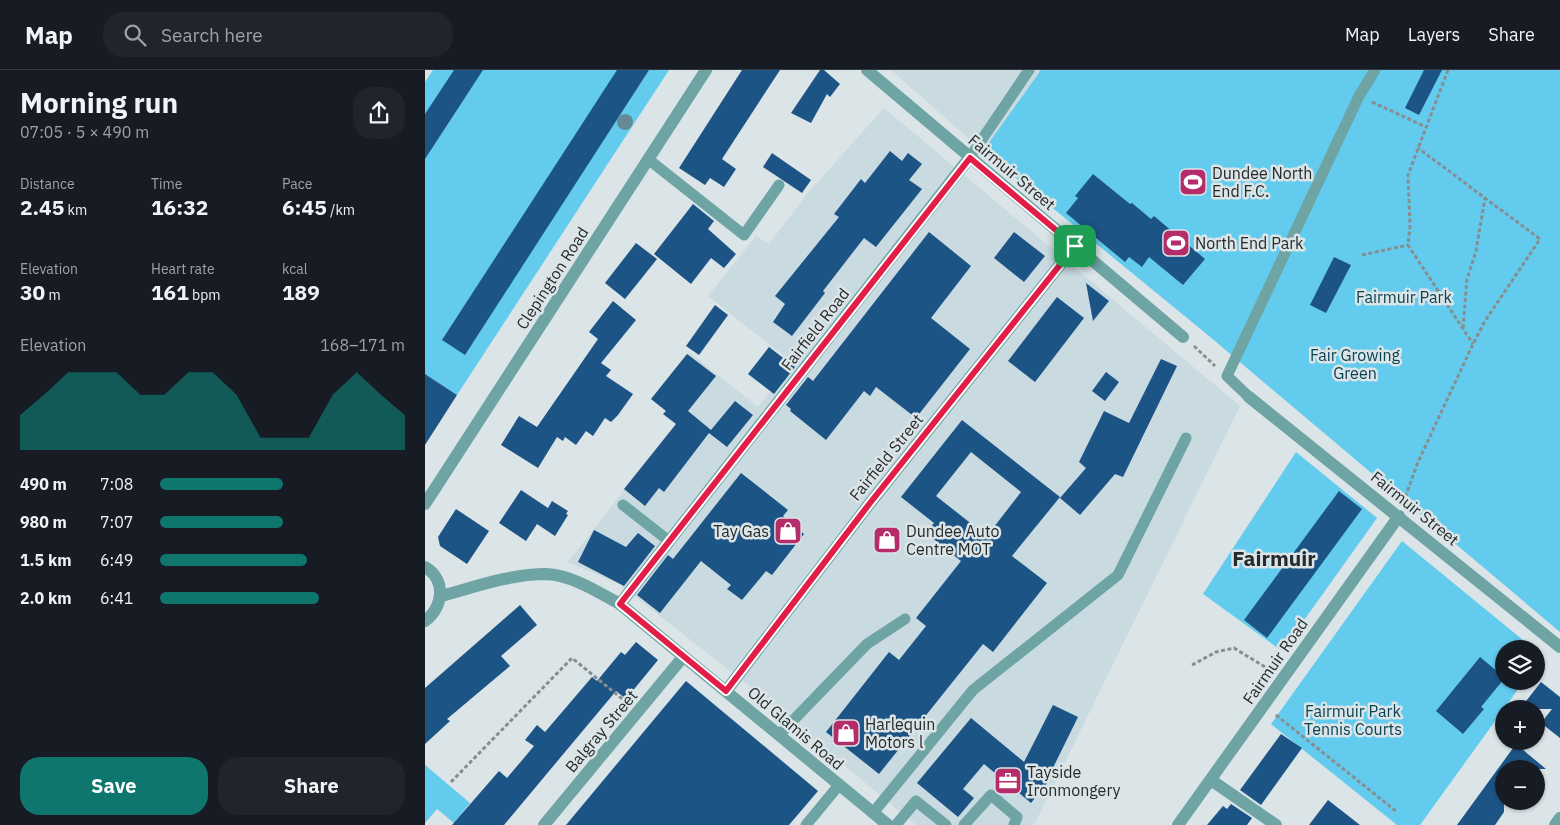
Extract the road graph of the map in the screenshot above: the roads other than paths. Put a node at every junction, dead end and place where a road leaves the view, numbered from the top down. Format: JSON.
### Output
{"nodes":[{"id":1,"x":706,"y":70,"type":"edge"},
{"id":2,"x":867,"y":70,"type":"edge"},
{"id":3,"x":1029,"y":70,"type":"edge"},
{"id":4,"x":1375,"y":70,"type":"edge"},
{"id":5,"x":970,"y":158,"type":"junction"},
{"id":6,"x":648,"y":159,"type":"junction"},
{"id":7,"x":779,"y":185,"type":"dead end"},
{"id":8,"x":1075,"y":246,"type":"junction"},
{"id":9,"x":1183,"y":337,"type":"road end"},
{"id":10,"x":1249,"y":397,"type":"joint"},
{"id":11,"x":1186,"y":438,"type":"dead end"},
{"id":12,"x":427,"y":499,"type":"edge"},
{"id":13,"x":623,"y":505,"type":"dead end"},
{"id":14,"x":1399,"y":516,"type":"junction"},
{"id":15,"x":669,"y":542,"type":"junction"},
{"id":16,"x":425,"y":567,"type":"edge"},
{"id":17,"x":441,"y":596,"type":"junction"},
{"id":18,"x":620,"y":604,"type":"junction"},
{"id":19,"x":905,"y":619,"type":"dead end"},
{"id":20,"x":425,"y":621,"type":"edge"},
{"id":21,"x":1560,"y":647,"type":"edge"},
{"id":22,"x":683,"y":657,"type":"junction"},
{"id":23,"x":726,"y":691,"type":"junction"},
{"id":24,"x":779,"y":735,"type":"junction"},
{"id":25,"x":1211,"y":780,"type":"junction"},
{"id":26,"x":839,"y":785,"type":"junction"},
{"id":27,"x":873,"y":813,"type":"junction"},
{"id":28,"x":1560,"y":818,"type":"edge"},
{"id":29,"x":544,"y":825,"type":"edge"},
{"id":30,"x":805,"y":825,"type":"edge"},
{"id":31,"x":888,"y":825,"type":"edge"},
{"id":32,"x":896,"y":825,"type":"edge"},
{"id":33,"x":946,"y":825,"type":"edge"},
{"id":34,"x":964,"y":825,"type":"edge"},
{"id":35,"x":1014,"y":825,"type":"edge"},
{"id":36,"x":1178,"y":825,"type":"edge"},
{"id":37,"x":1275,"y":825,"type":"edge"},
{"id":38,"x":1555,"y":825,"type":"edge"}],
"edges":[{"from":1,"to":6,"type":"street","name":"Clepington Road"},
{"from":2,"to":5,"type":"street","name":"Fairmuir Street"},
{"from":3,"to":5,"type":"lane","name":"Fairfield Road"},
{"from":4,"to":10,"type":"lane"},
{"from":5,"to":8,"type":"street","name":"Fairmuir Street"},
{"from":5,"to":15,"type":"street","name":"Fairfield Road"},
{"from":6,"to":7,"type":"lane"},
{"from":6,"to":12,"type":"street","name":"Clepington Road"},
{"from":8,"to":9,"type":"street","name":"Fairmuir Street"},
{"from":8,"to":23,"type":"street","name":"Fairfield Street"},
{"from":10,"to":14,"type":"street","name":"Fairmuir Street"},
{"from":11,"to":27,"type":"lane"},
{"from":13,"to":15,"type":"lane"},
{"from":14,"to":21,"type":"street","name":"Fairmuir Street"},
{"from":14,"to":25,"type":"street","name":"Fairmuir Road"},
{"from":15,"to":18,"type":"street","name":"Fairfield Road"},
{"from":16,"to":17,"type":"street"},
{"from":17,"to":18,"type":"street","name":"Old Glamis Road"},
{"from":17,"to":20,"type":"street"},
{"from":18,"to":22,"type":"street","name":"Old Glamis Road"},
{"from":19,"to":24,"type":"lane"},
{"from":22,"to":23,"type":"street","name":"Old Glamis Road"},
{"from":22,"to":29,"type":"street","name":"Balgray Street"},
{"from":23,"to":24,"type":"street","name":"Old Glamis Road"},
{"from":24,"to":26,"type":"street","name":"Old Glamis Road"},
{"from":25,"to":36,"type":"street","name":"Fairmuir Road"},
{"from":25,"to":37,"type":"street"},
{"from":26,"to":27,"type":"street","name":"Old Glamis Road"},
{"from":26,"to":30,"type":"lane"},
{"from":27,"to":31,"type":"street","name":"Old Glamis Road"},
{"from":28,"to":38,"type":"street"},
{"from":32,"to":33,"type":"lane"},
{"from":34,"to":35,"type":"lane"}]}
